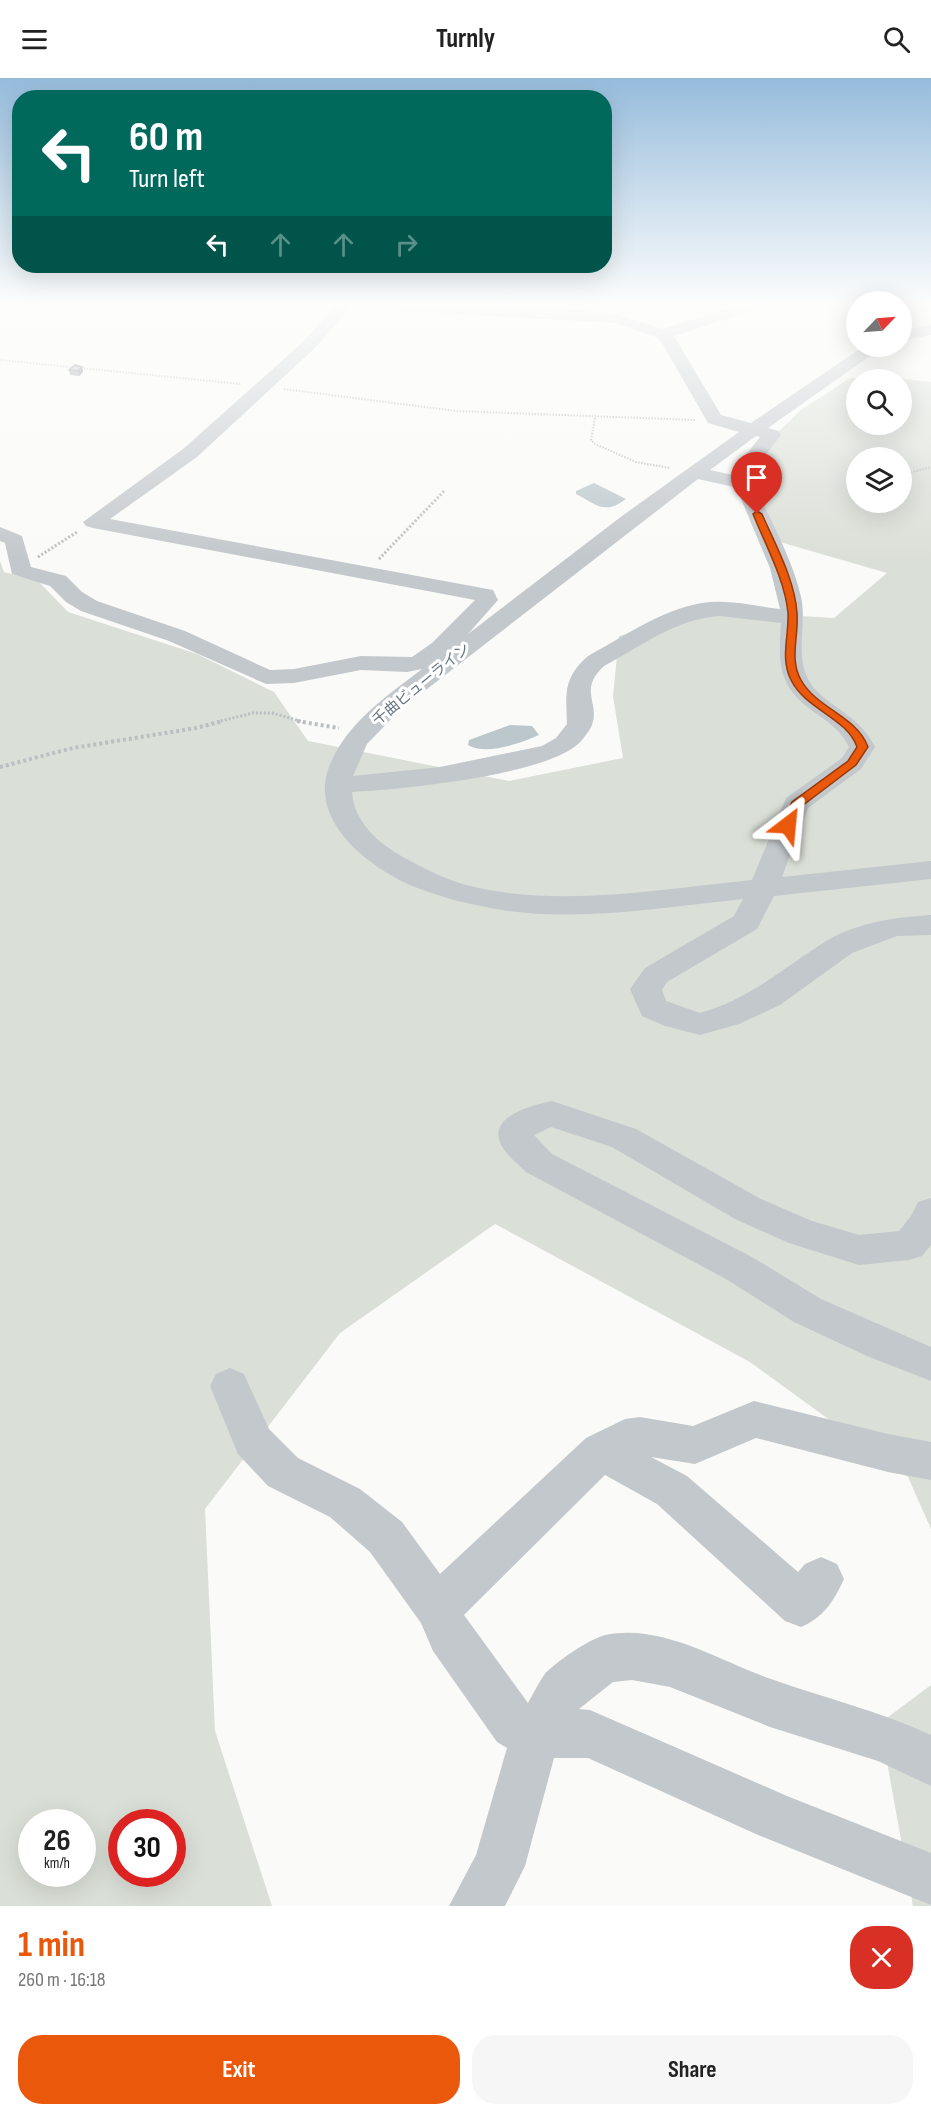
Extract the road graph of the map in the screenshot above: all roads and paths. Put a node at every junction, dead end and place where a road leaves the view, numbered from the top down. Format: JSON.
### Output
{"nodes":[{"id":1,"x":261,"y":388,"type":"edge"},
{"id":2,"x":273,"y":388,"type":"edge"},
{"id":3,"x":697,"y":388,"type":"edge"},
{"id":4,"x":814,"y":388,"type":"edge"},
{"id":5,"x":595,"y":418,"type":"junction"},
{"id":6,"x":714,"y":419,"type":"junction"},
{"id":7,"x":753,"y":430,"type":"junction"},
{"id":8,"x":931,"y":467,"type":"edge"},
{"id":9,"x":695,"y":472,"type":"junction"},
{"id":10,"x":912,"y":472,"type":"edge"},
{"id":11,"x":741,"y":483,"type":"junction"},
{"id":12,"x":445,"y":490,"type":"dead end"},
{"id":13,"x":93,"y":522,"type":"junction"},
{"id":14,"x":0,"y":533,"type":"edge"},
{"id":15,"x":19,"y":563,"type":"junction"},
{"id":16,"x":367,"y":572,"type":"junction"},
{"id":17,"x":791,"y":617,"type":"junction"},
{"id":18,"x":363,"y":731,"type":"junction"},
{"id":19,"x":0,"y":767,"type":"edge"},
{"id":20,"x":338,"y":784,"type":"junction"},
{"id":21,"x":931,"y":870,"type":"edge"},
{"id":22,"x":763,"y":888,"type":"junction"},
{"id":23,"x":931,"y":925,"type":"edge"},
{"id":24,"x":931,"y":1212,"type":"edge"},
{"id":25,"x":931,"y":1364,"type":"edge"},
{"id":26,"x":230,"y":1386,"type":"dead end"},
{"id":27,"x":601,"y":1452,"type":"junction"},
{"id":28,"x":931,"y":1461,"type":"edge"},
{"id":29,"x":821,"y":1579,"type":"dead end"},
{"id":30,"x":439,"y":1609,"type":"junction"},
{"id":31,"x":535,"y":1737,"type":"junction"},
{"id":32,"x":931,"y":1761,"type":"edge"},
{"id":33,"x":931,"y":1878,"type":"edge"},
{"id":34,"x":475,"y":1906,"type":"edge"}],
"edges":[{"from":1,"to":13,"type":"street"},
{"from":2,"to":5,"type":"path"},
{"from":3,"to":6,"type":"street"},
{"from":4,"to":7,"type":"street","name":"千曲ビューライン"},
{"from":5,"to":6,"type":"path"},
{"from":5,"to":9,"type":"path"},
{"from":6,"to":7,"type":"street"},
{"from":7,"to":9,"type":"street","name":"千曲ビューライン"},
{"from":7,"to":11,"type":"street"},
{"from":8,"to":10,"type":"path"},
{"from":9,"to":11,"type":"street"},
{"from":9,"to":18,"type":"street","name":"千曲ビューライン"},
{"from":11,"to":17,"type":"street"},
{"from":12,"to":16,"type":"path"},
{"from":13,"to":15,"type":"path"},
{"from":13,"to":16,"type":"street"},
{"from":14,"to":15,"type":"street"},
{"from":15,"to":16,"type":"street"},
{"from":17,"to":20,"type":"street"},
{"from":17,"to":22,"type":"street"},
{"from":18,"to":19,"type":"path"},
{"from":18,"to":20,"type":"street","name":"千曲ビューライン"},
{"from":20,"to":22,"type":"street","name":"千曲ビューライン"},
{"from":21,"to":22,"type":"street","name":"千曲ビューライン"},
{"from":22,"to":23,"type":"street"},
{"from":24,"to":25,"type":"street"},
{"from":26,"to":30,"type":"street"},
{"from":27,"to":28,"type":"street"},
{"from":27,"to":29,"type":"street"},
{"from":27,"to":30,"type":"street"},
{"from":30,"to":31,"type":"street"},
{"from":31,"to":32,"type":"street"},
{"from":31,"to":33,"type":"street"},
{"from":31,"to":34,"type":"street"}]}
